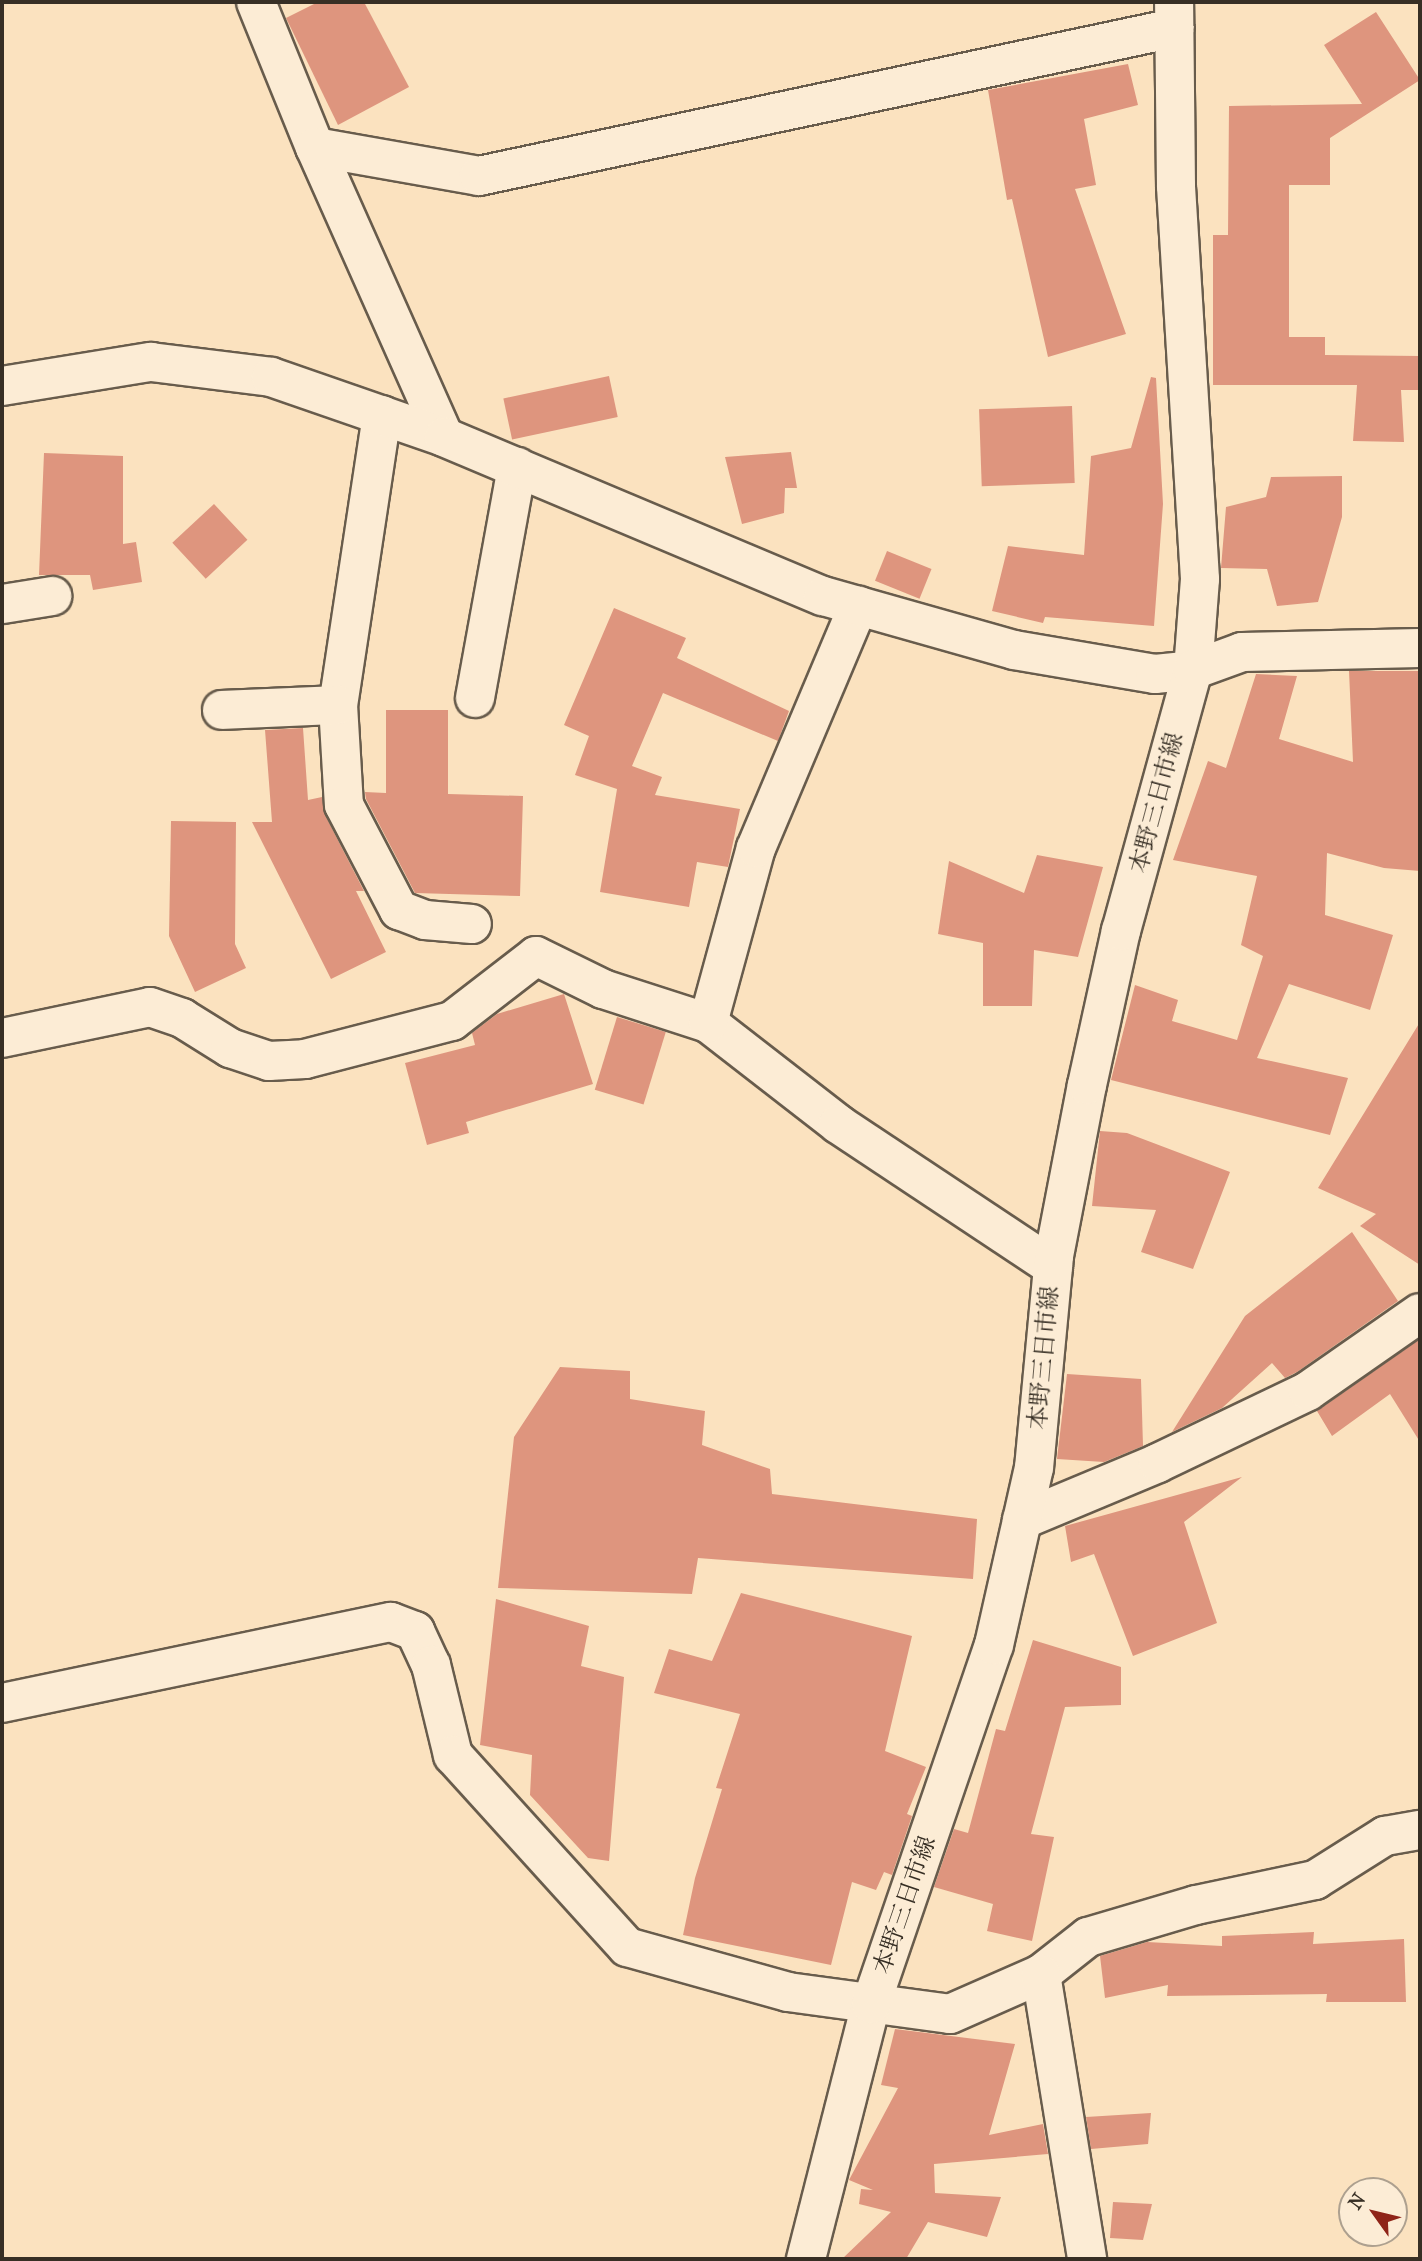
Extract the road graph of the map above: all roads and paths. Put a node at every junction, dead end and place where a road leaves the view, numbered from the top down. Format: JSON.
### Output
{"nodes":[{"id":1,"x":256,"y":2,"type":"edge"},
{"id":2,"x":1174,"y":15,"type":"edge"},
{"id":3,"x":315,"y":147,"type":"junction"},
{"id":4,"x":2,"y":386,"type":"edge"},
{"id":5,"x":382,"y":415,"type":"junction"},
{"id":6,"x":444,"y":437,"type":"junction"},
{"id":7,"x":517,"y":467,"type":"junction"},
{"id":8,"x":52,"y":596,"type":"dead end"},
{"id":9,"x":2,"y":604,"type":"edge"},
{"id":10,"x":858,"y":606,"type":"junction"},
{"id":11,"x":1420,"y":648,"type":"edge"},
{"id":12,"x":1193,"y":670,"type":"junction"},
{"id":13,"x":475,"y":698,"type":"dead end"},
{"id":14,"x":338,"y":705,"type":"junction"},
{"id":15,"x":222,"y":710,"type":"dead end"},
{"id":16,"x":471,"y":924,"type":"dead end"},
{"id":17,"x":708,"y":1023,"type":"junction"},
{"id":18,"x":2,"y":1038,"type":"edge"},
{"id":19,"x":1053,"y":1267,"type":"junction"},
{"id":20,"x":1420,"y":1313,"type":"edge"},
{"id":21,"x":1022,"y":1520,"type":"junction"},
{"id":22,"x":2,"y":1703,"type":"edge"},
{"id":23,"x":1420,"y":1830,"type":"edge"},
{"id":24,"x":1041,"y":1973,"type":"junction"},
{"id":25,"x":871,"y":2004,"type":"junction"},
{"id":26,"x":806,"y":2259,"type":"edge"},
{"id":27,"x":1087,"y":2259,"type":"edge"}],
"edges":[{"from":1,"to":3,"type":"street"},
{"from":2,"to":3,"type":"street"},
{"from":2,"to":12,"type":"street","name":"本野三日市線"},
{"from":3,"to":6,"type":"street"},
{"from":4,"to":5,"type":"street"},
{"from":5,"to":6,"type":"street"},
{"from":5,"to":14,"type":"street"},
{"from":6,"to":7,"type":"street"},
{"from":7,"to":10,"type":"street"},
{"from":7,"to":13,"type":"street"},
{"from":8,"to":9,"type":"street"},
{"from":10,"to":12,"type":"street"},
{"from":10,"to":17,"type":"street"},
{"from":11,"to":12,"type":"street"},
{"from":12,"to":19,"type":"street","name":"本野三日市線"},
{"from":14,"to":15,"type":"street"},
{"from":14,"to":16,"type":"street"},
{"from":17,"to":18,"type":"street"},
{"from":17,"to":19,"type":"street"},
{"from":19,"to":21,"type":"street","name":"本野三日市線"},
{"from":20,"to":21,"type":"street"},
{"from":21,"to":25,"type":"street","name":"本野三日市線"},
{"from":22,"to":25,"type":"street"},
{"from":23,"to":24,"type":"street"},
{"from":24,"to":25,"type":"street"},
{"from":24,"to":27,"type":"street"},
{"from":25,"to":26,"type":"street","name":"本野三日市線"}]}
